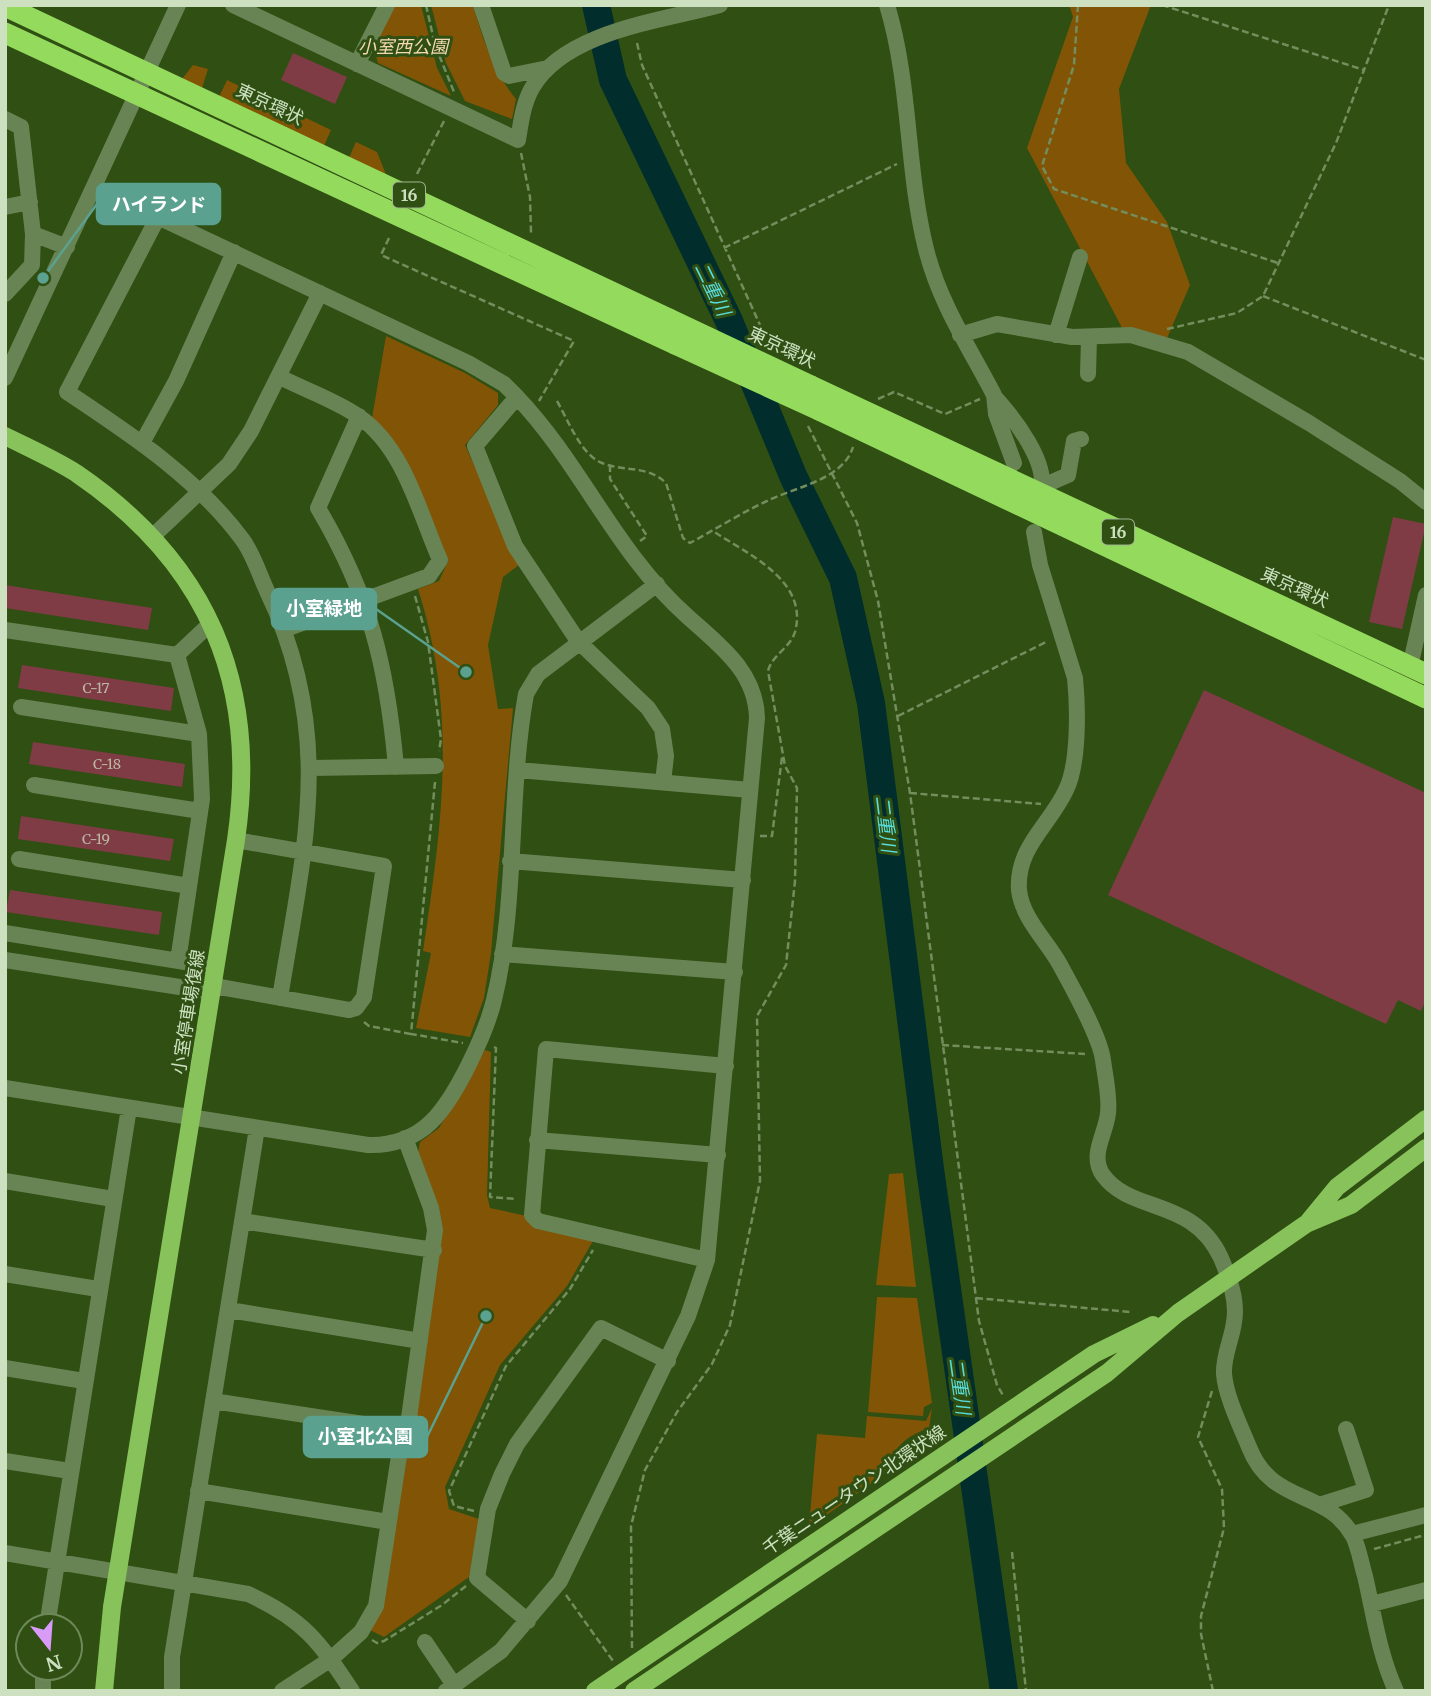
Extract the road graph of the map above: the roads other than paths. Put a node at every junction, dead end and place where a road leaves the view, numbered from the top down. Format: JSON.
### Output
{"nodes":[{"id":1,"x":178,"y":5,"type":"edge"},
{"id":2,"x":233,"y":5,"type":"edge"},
{"id":3,"x":387,"y":5,"type":"edge"},
{"id":4,"x":481,"y":5,"type":"edge"},
{"id":5,"x":720,"y":5,"type":"edge"},
{"id":6,"x":887,"y":5,"type":"edge"},
{"id":7,"x":5,"y":6,"type":"edge"},
{"id":8,"x":5,"y":33,"type":"edge"},
{"id":9,"x":357,"y":64,"type":"junction"},
{"id":10,"x":548,"y":68,"type":"junction"},
{"id":11,"x":147,"y":72,"type":"junction"},
{"id":12,"x":137,"y":94,"type":"junction"},
{"id":13,"x":5,"y":120,"type":"edge"},
{"id":14,"x":30,"y":202,"type":"junction"},
{"id":15,"x":5,"y":207,"type":"edge"},
{"id":16,"x":33,"y":234,"type":"junction"},
{"id":17,"x":67,"y":247,"type":"junction"},
{"id":18,"x":234,"y":252,"type":"junction"},
{"id":19,"x":1080,"y":257,"type":"dead end"},
{"id":20,"x":320,"y":293,"type":"junction"},
{"id":21,"x":5,"y":294,"type":"edge"},
{"id":22,"x":960,"y":335,"type":"junction"},
{"id":23,"x":1056,"y":335,"type":"junction"},
{"id":24,"x":1089,"y":338,"type":"junction"},
{"id":25,"x":1088,"y":373,"type":"dead end"},
{"id":26,"x":5,"y":377,"type":"edge"},
{"id":27,"x":280,"y":377,"type":"junction"},
{"id":28,"x":993,"y":393,"type":"junction"},
{"id":29,"x":517,"y":397,"type":"junction"},
{"id":30,"x":359,"y":416,"type":"junction"},
{"id":31,"x":5,"y":436,"type":"edge"},
{"id":32,"x":1081,"y":439,"type":"dead end"},
{"id":33,"x":142,"y":443,"type":"junction"},
{"id":34,"x":1014,"y":463,"type":"dead end"},
{"id":35,"x":1041,"y":490,"type":"junction"},
{"id":36,"x":199,"y":493,"type":"junction"},
{"id":37,"x":1426,"y":502,"type":"edge"},
{"id":38,"x":1034,"y":532,"type":"dead end"},
{"id":39,"x":153,"y":537,"type":"junction"},
{"id":40,"x":656,"y":584,"type":"junction"},
{"id":41,"x":1426,"y":595,"type":"edge"},
{"id":42,"x":365,"y":600,"type":"junction"},
{"id":43,"x":211,"y":623,"type":"junction"},
{"id":44,"x":286,"y":629,"type":"junction"},
{"id":45,"x":5,"y":630,"type":"edge"},
{"id":46,"x":578,"y":641,"type":"junction"},
{"id":47,"x":177,"y":655,"type":"junction"},
{"id":48,"x":1418,"y":671,"type":"edge"},
{"id":49,"x":1426,"y":698,"type":"edge"},
{"id":50,"x":21,"y":707,"type":"dead end"},
{"id":51,"x":199,"y":734,"type":"junction"},
{"id":52,"x":396,"y":766,"type":"junction"},
{"id":53,"x":436,"y":766,"type":"road end"},
{"id":54,"x":311,"y":768,"type":"junction"},
{"id":55,"x":518,"y":770,"type":"junction"},
{"id":56,"x":663,"y":782,"type":"junction"},
{"id":57,"x":34,"y":785,"type":"dead end"},
{"id":58,"x":750,"y":790,"type":"junction"},
{"id":59,"x":200,"y":811,"type":"junction"},
{"id":60,"x":236,"y":840,"type":"junction"},
{"id":61,"x":304,"y":852,"type":"junction"},
{"id":62,"x":19,"y":859,"type":"dead end"},
{"id":63,"x":510,"y":861,"type":"junction"},
{"id":64,"x":743,"y":880,"type":"junction"},
{"id":65,"x":189,"y":886,"type":"junction"},
{"id":66,"x":5,"y":933,"type":"edge"},
{"id":67,"x":502,"y":954,"type":"junction"},
{"id":68,"x":5,"y":960,"type":"edge"},
{"id":69,"x":178,"y":961,"type":"junction"},
{"id":70,"x":216,"y":967,"type":"junction"},
{"id":71,"x":735,"y":972,"type":"junction"},
{"id":72,"x":213,"y":989,"type":"junction"},
{"id":73,"x":280,"y":998,"type":"junction"},
{"id":74,"x":726,"y":1066,"type":"junction"},
{"id":75,"x":5,"y":1088,"type":"edge"},
{"id":76,"x":129,"y":1108,"type":"junction"},
{"id":77,"x":192,"y":1117,"type":"junction"},
{"id":78,"x":1426,"y":1119,"type":"edge"},
{"id":79,"x":257,"y":1128,"type":"junction"},
{"id":80,"x":405,"y":1139,"type":"junction"},
{"id":81,"x":537,"y":1140,"type":"junction"},
{"id":82,"x":1426,"y":1147,"type":"edge"},
{"id":83,"x":718,"y":1155,"type":"junction"},
{"id":84,"x":5,"y":1181,"type":"edge"},
{"id":85,"x":113,"y":1199,"type":"junction"},
{"id":86,"x":242,"y":1221,"type":"junction"},
{"id":87,"x":1307,"y":1224,"type":"junction"},
{"id":88,"x":434,"y":1250,"type":"junction"},
{"id":89,"x":707,"y":1260,"type":"junction"},
{"id":90,"x":5,"y":1274,"type":"edge"},
{"id":91,"x":1228,"y":1279,"type":"junction"},
{"id":92,"x":98,"y":1289,"type":"junction"},
{"id":93,"x":229,"y":1310,"type":"junction"},
{"id":94,"x":1178,"y":1313,"type":"junction"},
{"id":95,"x":420,"y":1341,"type":"junction"},
{"id":96,"x":667,"y":1362,"type":"junction"},
{"id":97,"x":5,"y":1368,"type":"edge"},
{"id":98,"x":84,"y":1381,"type":"junction"},
{"id":99,"x":213,"y":1401,"type":"junction"},
{"id":100,"x":1346,"y":1429,"type":"dead end"},
{"id":101,"x":403,"y":1430,"type":"junction"},
{"id":102,"x":5,"y":1461,"type":"edge"},
{"id":103,"x":70,"y":1471,"type":"junction"},
{"id":104,"x":198,"y":1491,"type":"junction"},
{"id":105,"x":1322,"y":1504,"type":"junction"},
{"id":106,"x":1426,"y":1515,"type":"edge"},
{"id":107,"x":388,"y":1522,"type":"junction"},
{"id":108,"x":1352,"y":1534,"type":"junction"},
{"id":109,"x":5,"y":1553,"type":"edge"},
{"id":110,"x":57,"y":1562,"type":"junction"},
{"id":111,"x":119,"y":1572,"type":"junction"},
{"id":112,"x":183,"y":1583,"type":"junction"},
{"id":113,"x":1426,"y":1590,"type":"edge"},
{"id":114,"x":1372,"y":1604,"type":"junction"},
{"id":115,"x":49,"y":1612,"type":"edge"},
{"id":116,"x":528,"y":1621,"type":"junction"},
{"id":117,"x":425,"y":1642,"type":"dead end"},
{"id":118,"x":331,"y":1659,"type":"junction"},
{"id":119,"x":450,"y":1688,"type":"edge"},
{"id":120,"x":640,"y":1689,"type":"edge"},
{"id":121,"x":104,"y":1691,"type":"edge"},
{"id":122,"x":173,"y":1691,"type":"edge"},
{"id":123,"x":282,"y":1691,"type":"edge"},
{"id":124,"x":352,"y":1691,"type":"edge"},
{"id":125,"x":595,"y":1691,"type":"edge"},
{"id":126,"x":1396,"y":1691,"type":"edge"}],
"edges":[{"from":1,"to":11,"type":"street"},
{"from":2,"to":9,"type":"street"},
{"from":3,"to":9,"type":"street"},
{"from":4,"to":10,"type":"street"},
{"from":5,"to":10,"type":"street"},
{"from":6,"to":22,"type":"street"},
{"from":7,"to":11,"type":"highway","name":"東京環状","number":"16"},
{"from":8,"to":12,"type":"highway","number":"16"},
{"from":9,"to":10,"type":"street"},
{"from":11,"to":12,"type":"street"},
{"from":11,"to":35,"type":"highway","name":"東京環状","number":"16","bridge":true},
{"from":12,"to":17,"type":"street"},
{"from":12,"to":49,"type":"highway","number":"16","bridge":true},
{"from":13,"to":14,"type":"street"},
{"from":14,"to":15,"type":"street"},
{"from":14,"to":16,"type":"street"},
{"from":16,"to":17,"type":"street"},
{"from":16,"to":21,"type":"street"},
{"from":17,"to":26,"type":"street"},
{"from":18,"to":20,"type":"street"},
{"from":18,"to":33,"type":"street"},
{"from":18,"to":33,"type":"street"},
{"from":19,"to":23,"type":"street"},
{"from":20,"to":27,"type":"street"},
{"from":20,"to":29,"type":"street"},
{"from":22,"to":23,"type":"street"},
{"from":22,"to":28,"type":"street"},
{"from":23,"to":24,"type":"street"},
{"from":24,"to":25,"type":"street"},
{"from":24,"to":37,"type":"street"},
{"from":27,"to":30,"type":"street"},
{"from":27,"to":36,"type":"street"},
{"from":28,"to":34,"type":"street"},
{"from":28,"to":35,"type":"street"},
{"from":29,"to":40,"type":"street"},
{"from":29,"to":46,"type":"street"},
{"from":30,"to":42,"type":"street"},
{"from":30,"to":42,"type":"street"},
{"from":31,"to":39,"type":"main road","name":"小室停車場復線"},
{"from":32,"to":35,"type":"street"},
{"from":33,"to":36,"type":"street"},
{"from":35,"to":48,"type":"highway","name":"東京環状","number":"16"},
{"from":36,"to":39,"type":"street"},
{"from":36,"to":44,"type":"street"},
{"from":38,"to":91,"type":"street"},
{"from":39,"to":43,"type":"main road","name":"小室停車場復線"},
{"from":40,"to":46,"type":"street"},
{"from":40,"to":58,"type":"street"},
{"from":41,"to":48,"type":"street"},
{"from":42,"to":44,"type":"street"},
{"from":42,"to":52,"type":"street"},
{"from":43,"to":47,"type":"street"},
{"from":43,"to":60,"type":"main road","name":"小室停車場復線"},
{"from":44,"to":54,"type":"street"},
{"from":45,"to":47,"type":"street"},
{"from":46,"to":55,"type":"street"},
{"from":46,"to":56,"type":"street"},
{"from":47,"to":51,"type":"street"},
{"from":50,"to":51,"type":"street"},
{"from":51,"to":59,"type":"street"},
{"from":52,"to":53,"type":"street"},
{"from":52,"to":54,"type":"street"},
{"from":54,"to":61,"type":"street"},
{"from":55,"to":56,"type":"street"},
{"from":55,"to":63,"type":"street"},
{"from":56,"to":58,"type":"street"},
{"from":57,"to":59,"type":"street"},
{"from":58,"to":64,"type":"street"},
{"from":59,"to":65,"type":"street"},
{"from":60,"to":61,"type":"street"},
{"from":60,"to":70,"type":"main road","name":"小室停車場復線"},
{"from":61,"to":73,"type":"street"},
{"from":61,"to":73,"type":"street"},
{"from":62,"to":65,"type":"street"},
{"from":63,"to":64,"type":"street"},
{"from":63,"to":67,"type":"street"},
{"from":64,"to":71,"type":"street"},
{"from":65,"to":69,"type":"street"},
{"from":66,"to":69,"type":"street"},
{"from":67,"to":71,"type":"street"},
{"from":67,"to":80,"type":"street"},
{"from":68,"to":72,"type":"street"},
{"from":69,"to":70,"type":"street"},
{"from":70,"to":72,"type":"main road","name":"小室停車場復線"},
{"from":71,"to":74,"type":"street"},
{"from":72,"to":73,"type":"street"},
{"from":72,"to":77,"type":"main road","name":"小室停車場復線"},
{"from":74,"to":81,"type":"street"},
{"from":74,"to":83,"type":"street"},
{"from":75,"to":76,"type":"street"},
{"from":76,"to":77,"type":"street"},
{"from":76,"to":85,"type":"street"},
{"from":77,"to":79,"type":"street"},
{"from":77,"to":111,"type":"main road","name":"小室停車場復線"},
{"from":78,"to":87,"type":"main road","name":"千葉ニュータウン北環状線"},
{"from":79,"to":80,"type":"street"},
{"from":79,"to":86,"type":"street"},
{"from":80,"to":88,"type":"street"},
{"from":81,"to":83,"type":"street"},
{"from":81,"to":89,"type":"street"},
{"from":82,"to":87,"type":"main road","name":"千葉ニュータウン北環状線"},
{"from":83,"to":89,"type":"street"},
{"from":84,"to":85,"type":"street"},
{"from":85,"to":92,"type":"street"},
{"from":86,"to":88,"type":"street"},
{"from":86,"to":93,"type":"street"},
{"from":87,"to":91,"type":"main road","name":"千葉ニュータウン北環状線"},
{"from":88,"to":95,"type":"street"},
{"from":89,"to":96,"type":"street"},
{"from":90,"to":92,"type":"street"},
{"from":91,"to":94,"type":"main road","name":"千葉ニュータウン北環状線"},
{"from":91,"to":105,"type":"street"},
{"from":92,"to":98,"type":"street"},
{"from":93,"to":95,"type":"street"},
{"from":93,"to":99,"type":"street"},
{"from":94,"to":120,"type":"main road","name":"千葉ニュータウン北環状線"},
{"from":94,"to":125,"type":"main road","name":"千葉ニュータウン北環状線"},
{"from":95,"to":101,"type":"street"},
{"from":96,"to":116,"type":"street"},
{"from":96,"to":116,"type":"street"},
{"from":97,"to":98,"type":"street"},
{"from":98,"to":103,"type":"street"},
{"from":99,"to":101,"type":"street"},
{"from":99,"to":104,"type":"street"},
{"from":100,"to":105,"type":"street"},
{"from":101,"to":107,"type":"street"},
{"from":102,"to":103,"type":"street"},
{"from":103,"to":110,"type":"street"},
{"from":104,"to":107,"type":"street"},
{"from":104,"to":112,"type":"street"},
{"from":105,"to":108,"type":"street"},
{"from":106,"to":108,"type":"street"},
{"from":107,"to":118,"type":"street"},
{"from":108,"to":114,"type":"street"},
{"from":109,"to":110,"type":"street"},
{"from":110,"to":111,"type":"street"},
{"from":110,"to":115,"type":"street"},
{"from":111,"to":112,"type":"street"},
{"from":111,"to":121,"type":"main road","name":"小室停車場復線"},
{"from":112,"to":118,"type":"street"},
{"from":112,"to":122,"type":"street"},
{"from":113,"to":114,"type":"street"},
{"from":114,"to":126,"type":"street"},
{"from":116,"to":119,"type":"street"},
{"from":117,"to":119,"type":"street"},
{"from":118,"to":123,"type":"street"},
{"from":118,"to":124,"type":"street"}]}
